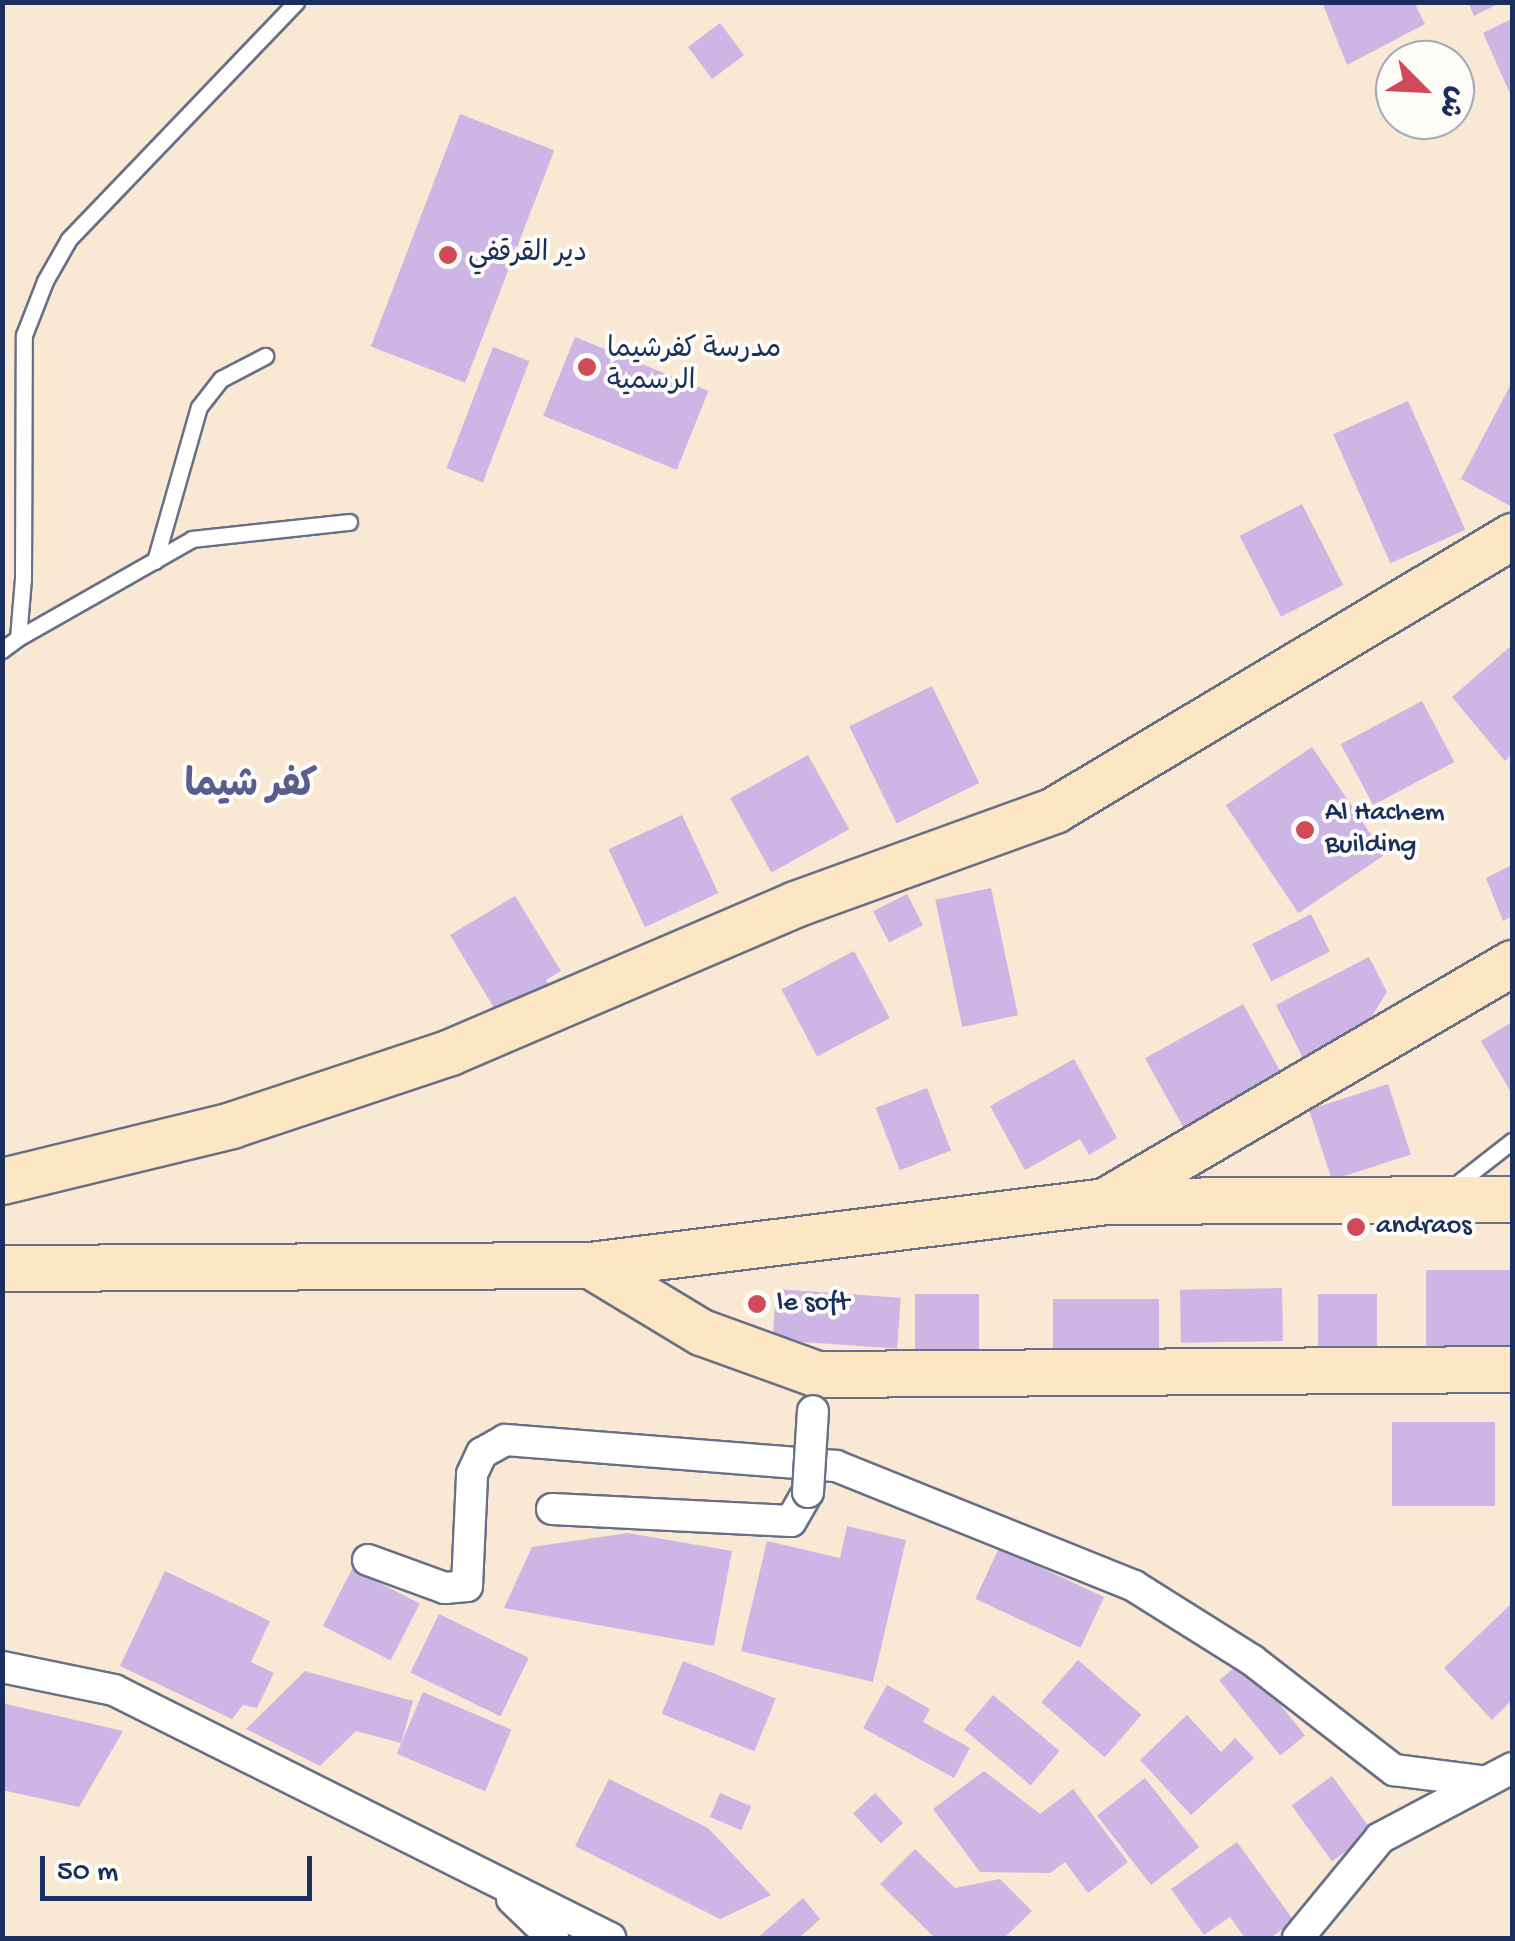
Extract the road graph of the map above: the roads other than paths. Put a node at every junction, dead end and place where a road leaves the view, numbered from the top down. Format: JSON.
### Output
{"nodes":[{"id":1,"x":296,"y":2,"type":"edge"},
{"id":2,"x":266,"y":356,"type":"dead end"},
{"id":3,"x":349,"y":522,"type":"dead end"},
{"id":4,"x":1512,"y":536,"type":"edge"},
{"id":5,"x":155,"y":561,"type":"junction"},
{"id":6,"x":18,"y":638,"type":"junction"},
{"id":7,"x":2,"y":650,"type":"edge"},
{"id":8,"x":1512,"y":963,"type":"edge"},
{"id":9,"x":1512,"y":1141,"type":"edge"},
{"id":10,"x":2,"y":1181,"type":"edge"},
{"id":11,"x":1442,"y":1199,"type":"junction"},
{"id":12,"x":1512,"y":1199,"type":"edge"},
{"id":13,"x":1106,"y":1201,"type":"junction"},
{"id":14,"x":718,"y":1243,"type":"junction"},
{"id":15,"x":590,"y":1265,"type":"junction"},
{"id":16,"x":2,"y":1268,"type":"edge"},
{"id":17,"x":701,"y":1332,"type":"junction"},
{"id":18,"x":1512,"y":1369,"type":"edge"},
{"id":19,"x":815,"y":1392,"type":"junction"},
{"id":20,"x":552,"y":1509,"type":"dead end"},
{"id":21,"x":368,"y":1560,"type":"dead end"},
{"id":22,"x":2,"y":1668,"type":"edge"},
{"id":23,"x":1512,"y":1768,"type":"edge"},
{"id":24,"x":1481,"y":1781,"type":"junction"},
{"id":25,"x":503,"y":1890,"type":"junction"},
{"id":26,"x":553,"y":1938,"type":"edge"},
{"id":27,"x":610,"y":1938,"type":"edge"},
{"id":28,"x":1298,"y":1938,"type":"edge"}],
"edges":[{"from":1,"to":6,"type":"lane"},
{"from":2,"to":5,"type":"lane"},
{"from":3,"to":5,"type":"lane"},
{"from":4,"to":10,"type":"street"},
{"from":5,"to":6,"type":"lane"},
{"from":6,"to":7,"type":"lane"},
{"from":8,"to":13,"type":"street"},
{"from":9,"to":11,"type":"lane"},
{"from":11,"to":12,"type":"street"},
{"from":11,"to":13,"type":"street"},
{"from":13,"to":14,"type":"street"},
{"from":14,"to":15,"type":"street"},
{"from":14,"to":17,"type":"street"},
{"from":15,"to":16,"type":"street"},
{"from":15,"to":17,"type":"street"},
{"from":17,"to":19,"type":"street"},
{"from":18,"to":19,"type":"street"},
{"from":19,"to":20,"type":"street","bridge":true},
{"from":21,"to":24,"type":"street"},
{"from":22,"to":25,"type":"street"},
{"from":23,"to":24,"type":"street"},
{"from":24,"to":28,"type":"street"},
{"from":25,"to":26,"type":"street"},
{"from":25,"to":27,"type":"street"}]}
